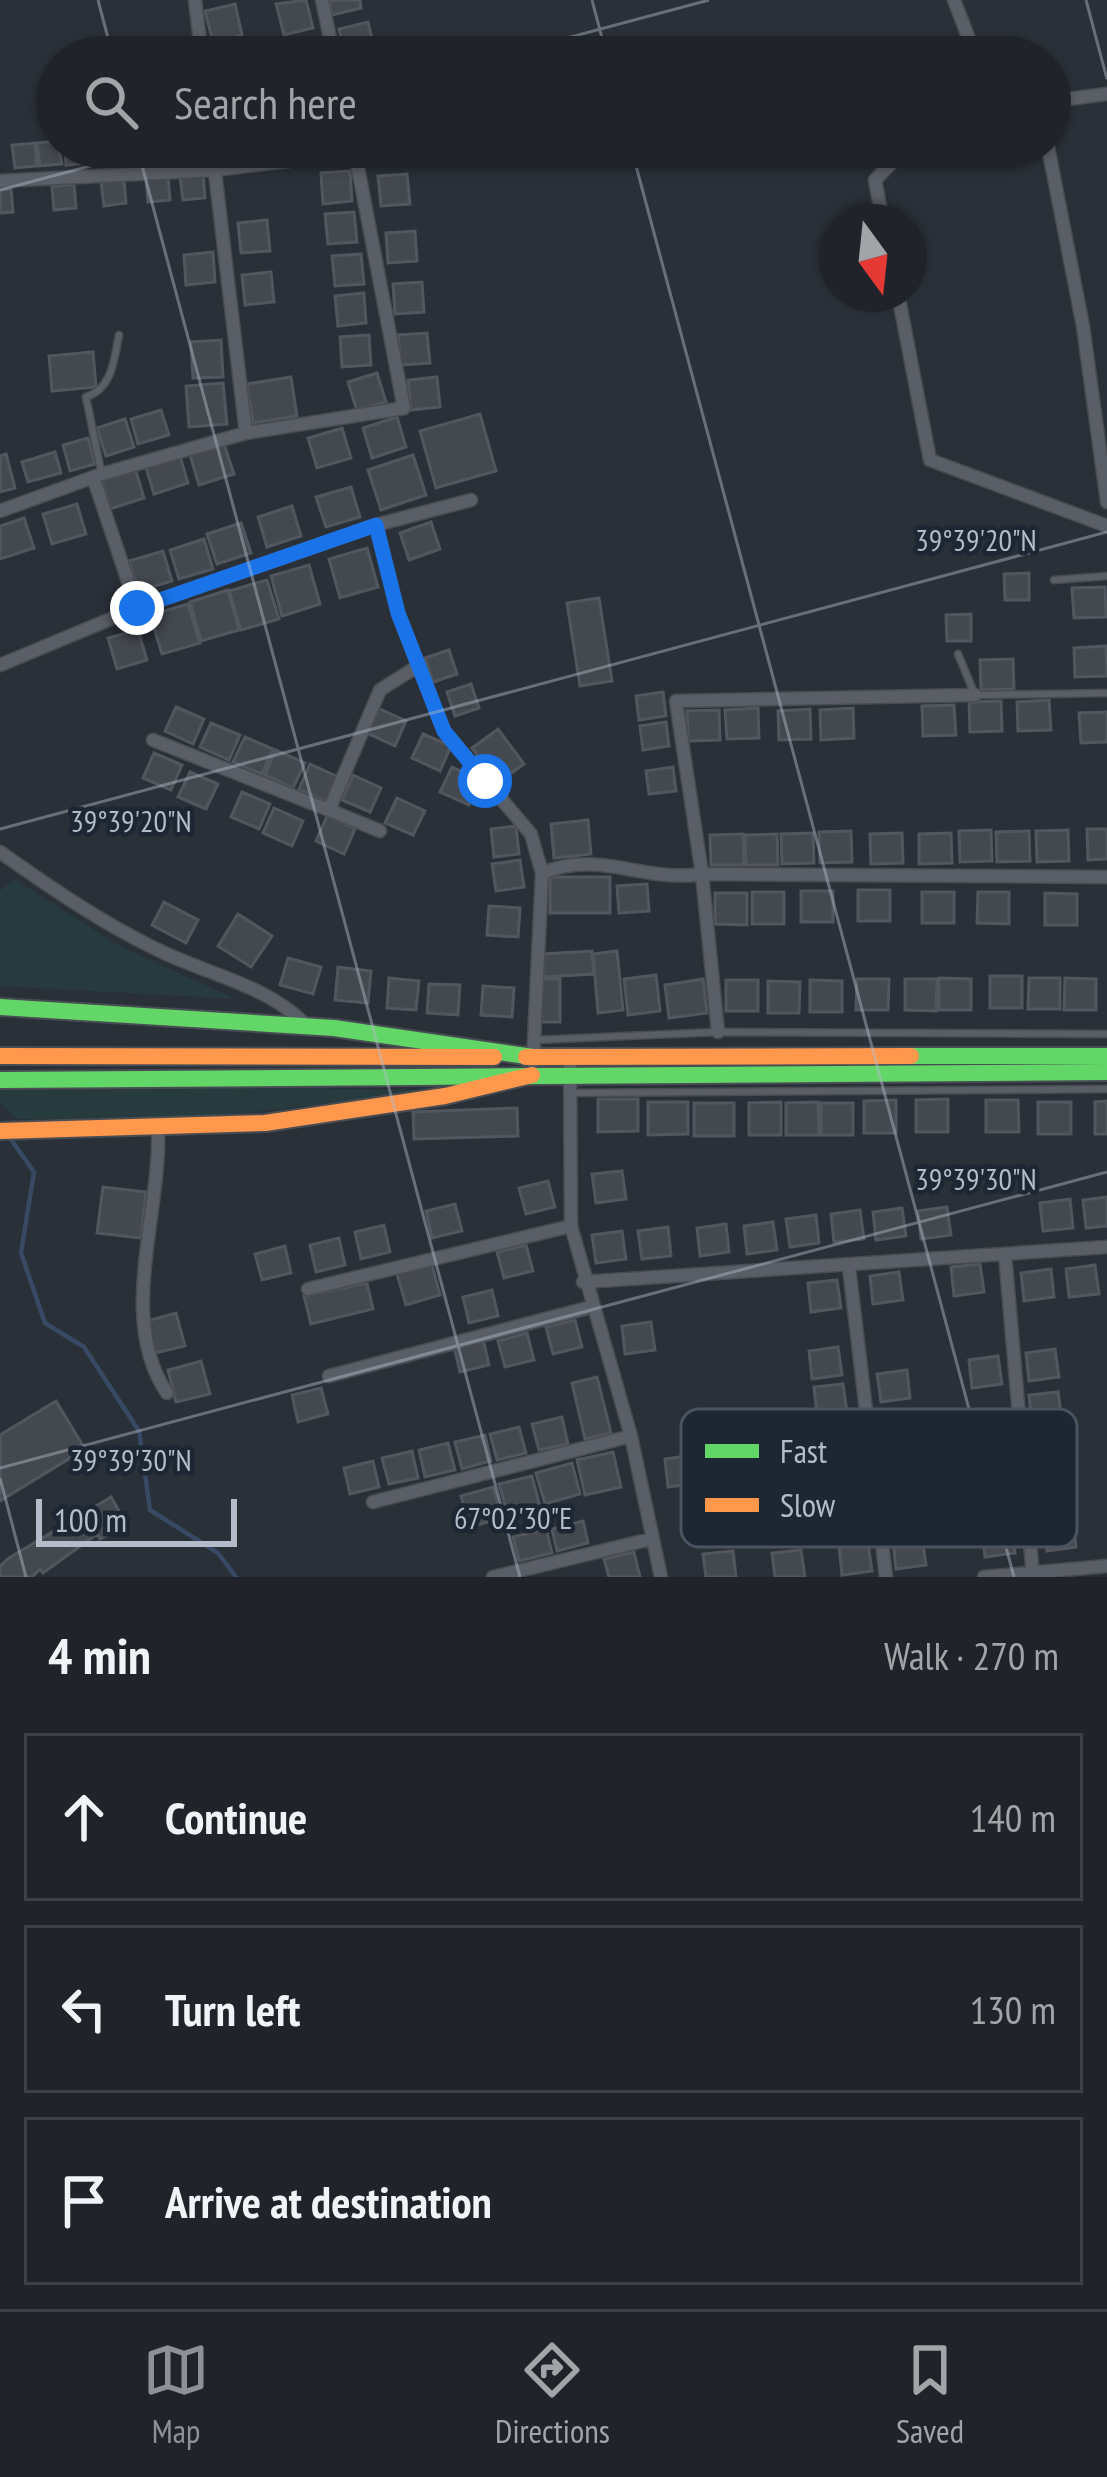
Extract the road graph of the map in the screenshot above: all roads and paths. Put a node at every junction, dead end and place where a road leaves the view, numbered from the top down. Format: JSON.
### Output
{"nodes":[{"id":1,"x":195,"y":0,"type":"edge"},
{"id":2,"x":322,"y":0,"type":"edge"},
{"id":3,"x":955,"y":0,"type":"edge"},
{"id":4,"x":199,"y":36,"type":"edge"},
{"id":5,"x":330,"y":36,"type":"edge"},
{"id":6,"x":968,"y":36,"type":"edge"},
{"id":7,"x":1107,"y":94,"type":"edge"},
{"id":8,"x":1071,"y":99,"type":"edge"},
{"id":9,"x":231,"y":168,"type":"edge"},
{"id":10,"x":358,"y":168,"type":"edge"},
{"id":11,"x":887,"y":168,"type":"edge"},
{"id":12,"x":1052,"y":168,"type":"edge"},
{"id":13,"x":215,"y":170,"type":"junction"},
{"id":14,"x":0,"y":181,"type":"edge"},
{"id":15,"x":880,"y":204,"type":"edge"},
{"id":16,"x":901,"y":312,"type":"edge"},
{"id":17,"x":119,"y":335,"type":"dead end"},
{"id":18,"x":246,"y":434,"type":"junction"},
{"id":19,"x":98,"y":476,"type":"junction"},
{"id":20,"x":471,"y":500,"type":"dead end"},
{"id":21,"x":1107,"y":502,"type":"edge"},
{"id":22,"x":0,"y":511,"type":"edge"},
{"id":23,"x":376,"y":525,"type":"junction"},
{"id":24,"x":1107,"y":526,"type":"edge"},
{"id":25,"x":1107,"y":576,"type":"edge"},
{"id":26,"x":1054,"y":580,"type":"dead end"},
{"id":27,"x":137,"y":608,"type":"junction"},
{"id":28,"x":958,"y":654,"type":"dead end"},
{"id":29,"x":0,"y":665,"type":"edge"},
{"id":30,"x":418,"y":665,"type":"junction"},
{"id":31,"x":1107,"y":693,"type":"edge"},
{"id":32,"x":975,"y":695,"type":"junction"},
{"id":33,"x":153,"y":740,"type":"dead end"},
{"id":34,"x":329,"y":810,"type":"junction"},
{"id":35,"x":380,"y":831,"type":"dead end"},
{"id":36,"x":0,"y":852,"type":"edge"},
{"id":37,"x":542,"y":873,"type":"junction"},
{"id":38,"x":702,"y":874,"type":"junction"},
{"id":39,"x":1107,"y":877,"type":"edge"},
{"id":40,"x":0,"y":1007,"type":"edge"},
{"id":41,"x":307,"y":1026,"type":"junction"},
{"id":42,"x":718,"y":1031,"type":"junction"},
{"id":43,"x":1107,"y":1034,"type":"edge"},
{"id":44,"x":0,"y":1056,"type":"edge"},
{"id":45,"x":1107,"y":1056,"type":"edge"},
{"id":46,"x":533,"y":1057,"type":"junction"},
{"id":47,"x":1107,"y":1072,"type":"edge"},
{"id":48,"x":570,"y":1075,"type":"junction"},
{"id":49,"x":0,"y":1080,"type":"edge"},
{"id":50,"x":1107,"y":1089,"type":"edge"},
{"id":51,"x":158,"y":1129,"type":"junction"},
{"id":52,"x":0,"y":1131,"type":"edge"},
{"id":53,"x":571,"y":1226,"type":"junction"},
{"id":54,"x":1107,"y":1247,"type":"edge"},
{"id":55,"x":1005,"y":1254,"type":"junction"},
{"id":56,"x":849,"y":1268,"type":"junction"},
{"id":57,"x":583,"y":1282,"type":"junction"},
{"id":58,"x":308,"y":1288,"type":"dead end"},
{"id":59,"x":591,"y":1307,"type":"junction"},
{"id":60,"x":329,"y":1376,"type":"dead end"},
{"id":61,"x":166,"y":1393,"type":"dead end"},
{"id":62,"x":866,"y":1409,"type":"edge"},
{"id":63,"x":1019,"y":1409,"type":"edge"},
{"id":64,"x":631,"y":1436,"type":"junction"},
{"id":65,"x":374,"y":1502,"type":"dead end"},
{"id":66,"x":651,"y":1539,"type":"junction"},
{"id":67,"x":882,"y":1547,"type":"edge"},
{"id":68,"x":1107,"y":1566,"type":"edge"},
{"id":69,"x":1033,"y":1574,"type":"edge"},
{"id":70,"x":493,"y":1577,"type":"edge"},
{"id":71,"x":661,"y":1577,"type":"edge"},
{"id":72,"x":886,"y":1577,"type":"edge"},
{"id":73,"x":985,"y":1577,"type":"edge"}],
"edges":[{"from":1,"to":4,"type":"street"},
{"from":2,"to":5,"type":"street"},
{"from":3,"to":6,"type":"street"},
{"from":7,"to":8,"type":"street"},
{"from":9,"to":13,"type":"street"},
{"from":10,"to":18,"type":"street"},
{"from":11,"to":15,"type":"street"},
{"from":12,"to":21,"type":"street"},
{"from":13,"to":14,"type":"street"},
{"from":13,"to":18,"type":"street"},
{"from":16,"to":24,"type":"street"},
{"from":17,"to":19,"type":"lane"},
{"from":18,"to":19,"type":"street"},
{"from":19,"to":22,"type":"street"},
{"from":19,"to":27,"type":"street"},
{"from":20,"to":23,"type":"street"},
{"from":23,"to":27,"type":"street"},
{"from":23,"to":30,"type":"street"},
{"from":25,"to":26,"type":"lane"},
{"from":27,"to":29,"type":"street"},
{"from":28,"to":32,"type":"lane"},
{"from":30,"to":34,"type":"street"},
{"from":30,"to":37,"type":"street"},
{"from":31,"to":32,"type":"lane"},
{"from":32,"to":38,"type":"street"},
{"from":33,"to":34,"type":"street"},
{"from":34,"to":35,"type":"street"},
{"from":36,"to":41,"type":"street"},
{"from":37,"to":38,"type":"street"},
{"from":37,"to":46,"type":"street"},
{"from":38,"to":39,"type":"street"},
{"from":38,"to":42,"type":"street"},
{"from":40,"to":41,"type":"main road"},
{"from":41,"to":46,"type":"main road"},
{"from":42,"to":43,"type":"lane"},
{"from":42,"to":46,"type":"lane"},
{"from":44,"to":46,"type":"main road"},
{"from":45,"to":48,"type":"main road"},
{"from":46,"to":48,"type":"main road"},
{"from":46,"to":49,"type":"main road"},
{"from":46,"to":51,"type":"main road"},
{"from":47,"to":48,"type":"main road"},
{"from":48,"to":50,"type":"lane"},
{"from":48,"to":53,"type":"street"},
{"from":51,"to":52,"type":"main road"},
{"from":51,"to":61,"type":"street"},
{"from":53,"to":57,"type":"street"},
{"from":53,"to":58,"type":"street"},
{"from":54,"to":55,"type":"street"},
{"from":55,"to":56,"type":"street"},
{"from":55,"to":63,"type":"street"},
{"from":56,"to":57,"type":"street"},
{"from":56,"to":62,"type":"street"},
{"from":57,"to":59,"type":"street"},
{"from":59,"to":60,"type":"street"},
{"from":59,"to":64,"type":"street"},
{"from":64,"to":65,"type":"street"},
{"from":64,"to":66,"type":"street"},
{"from":66,"to":70,"type":"street"},
{"from":66,"to":71,"type":"street"},
{"from":67,"to":72,"type":"street"},
{"from":68,"to":69,"type":"street"},
{"from":69,"to":73,"type":"street"}]}
